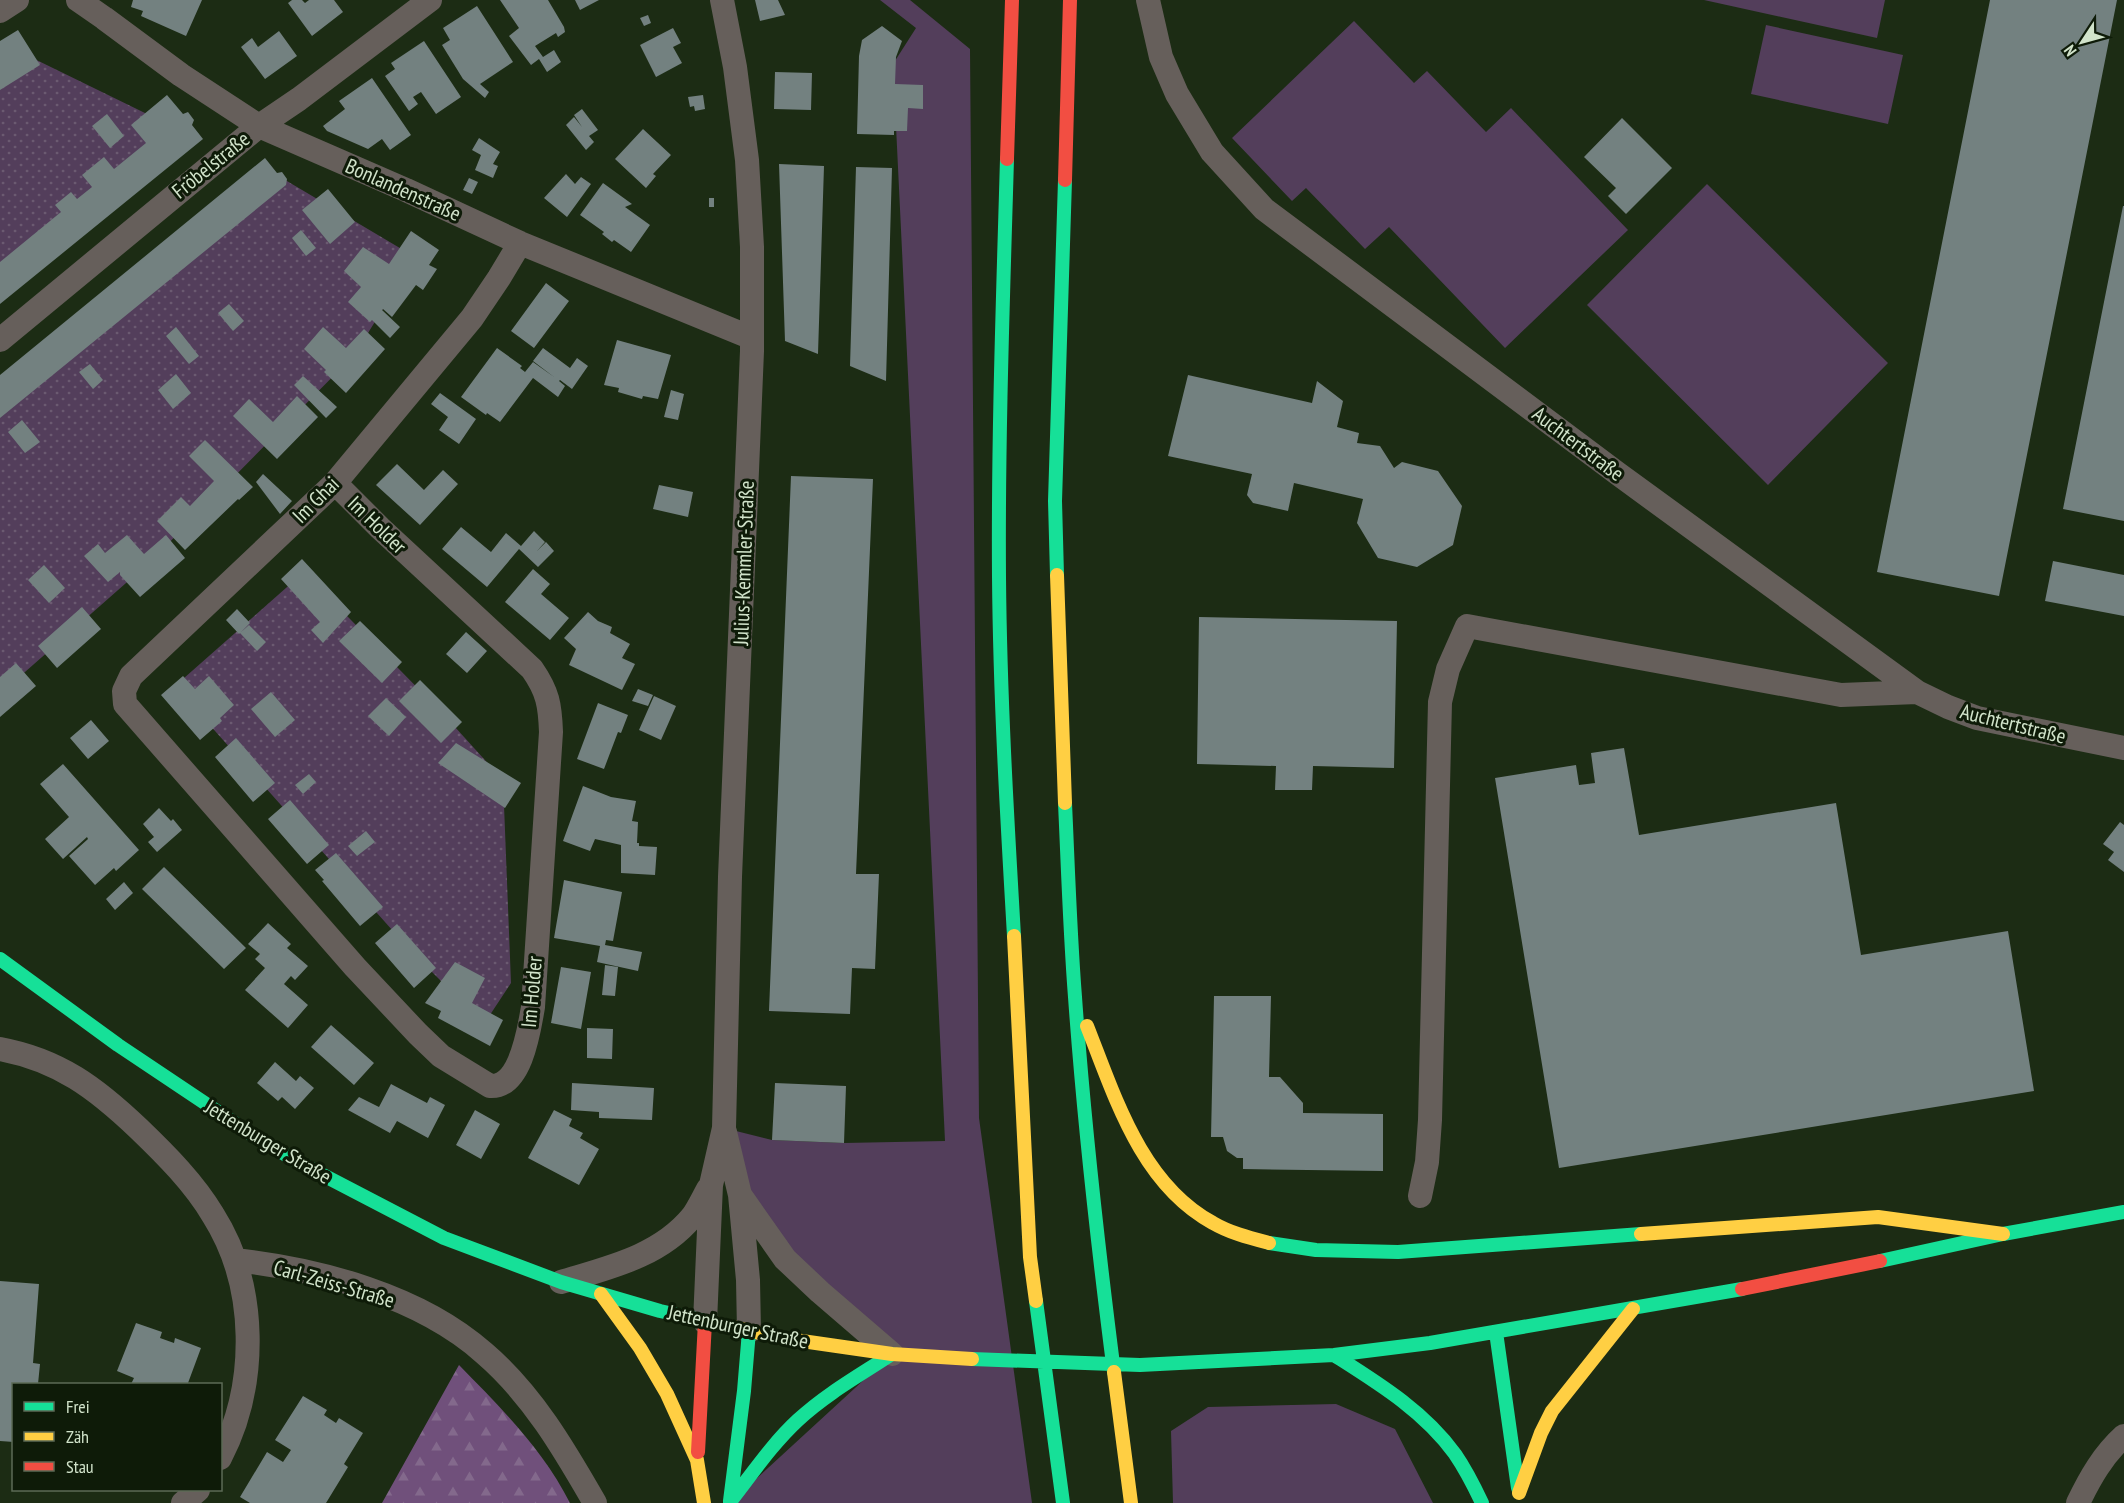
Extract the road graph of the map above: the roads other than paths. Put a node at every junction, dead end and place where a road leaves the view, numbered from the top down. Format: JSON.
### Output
{"nodes":[{"id":1,"x":17,"y":0,"type":"edge"},
{"id":2,"x":78,"y":0,"type":"edge"},
{"id":3,"x":430,"y":0,"type":"edge"},
{"id":4,"x":722,"y":0,"type":"edge"},
{"id":5,"x":1012,"y":0,"type":"edge"},
{"id":6,"x":1070,"y":0,"type":"edge"},
{"id":7,"x":1148,"y":0,"type":"edge"},
{"id":8,"x":109,"y":9,"type":"edge"},
{"id":9,"x":0,"y":11,"type":"edge"},
{"id":10,"x":259,"y":126,"type":"junction"},
{"id":11,"x":520,"y":243,"type":"junction"},
{"id":12,"x":752,"y":338,"type":"junction"},
{"id":13,"x":0,"y":340,"type":"edge"},
{"id":14,"x":334,"y":483,"type":"junction"},
{"id":15,"x":1917,"y":692,"type":"junction"},
{"id":16,"x":155,"y":736,"type":"joint"},
{"id":17,"x":2124,"y":748,"type":"edge"},
{"id":18,"x":0,"y":959,"type":"edge"},
{"id":19,"x":1075,"y":996,"type":"junction"},
{"id":20,"x":0,"y":1049,"type":"edge"},
{"id":21,"x":724,"y":1128,"type":"junction"},
{"id":22,"x":711,"y":1185,"type":"junction"},
{"id":23,"x":740,"y":1195,"type":"junction"},
{"id":24,"x":1420,"y":1196,"type":"dead end"},
{"id":25,"x":2124,"y":1212,"type":"edge"},
{"id":26,"x":2003,"y":1233,"type":"junction"},
{"id":27,"x":235,"y":1260,"type":"junction"},
{"id":28,"x":561,"y":1282,"type":"junction"},
{"id":29,"x":601,"y":1294,"type":"junction"},
{"id":30,"x":1633,"y":1309,"type":"junction"},
{"id":31,"x":705,"y":1322,"type":"junction"},
{"id":32,"x":749,"y":1331,"type":"junction"},
{"id":33,"x":1496,"y":1332,"type":"junction"},
{"id":34,"x":892,"y":1354,"type":"junction"},
{"id":35,"x":1334,"y":1355,"type":"junction"},
{"id":36,"x":2124,"y":1436,"type":"edge"},
{"id":37,"x":222,"y":1454,"type":"edge"},
{"id":38,"x":697,"y":1460,"type":"junction"},
{"id":39,"x":197,"y":1491,"type":"edge"},
{"id":40,"x":1519,"y":1498,"type":"edge"},
{"id":41,"x":730,"y":1502,"type":"edge"},
{"id":42,"x":183,"y":1503,"type":"edge"},
{"id":43,"x":595,"y":1503,"type":"edge"},
{"id":44,"x":704,"y":1503,"type":"edge"},
{"id":45,"x":1063,"y":1503,"type":"edge"},
{"id":46,"x":1131,"y":1503,"type":"edge"},
{"id":47,"x":1482,"y":1503,"type":"edge"},
{"id":48,"x":2078,"y":1503,"type":"edge"}],
"edges":[{"from":1,"to":9,"type":"street"},
{"from":2,"to":8,"type":"street","name":"Bonlandenstraße"},
{"from":3,"to":10,"type":"street","name":"Fröbelstraße"},
{"from":4,"to":12,"type":"street","name":"Julius-Kemmler-Straße"},
{"from":5,"to":45,"type":"main road"},
{"from":6,"to":19,"type":"main road"},
{"from":7,"to":15,"type":"street","name":"Auchtertstraße"},
{"from":8,"to":10,"type":"street","name":"Bonlandenstraße"},
{"from":10,"to":11,"type":"street","name":"Bonlandenstraße"},
{"from":10,"to":13,"type":"street","name":"Fröbelstraße"},
{"from":11,"to":12,"type":"street","name":"Bonlandenstraße"},
{"from":11,"to":14,"type":"street","name":"Im Ghai"},
{"from":12,"to":21,"type":"street","name":"Julius-Kemmler-Straße"},
{"from":14,"to":16,"type":"street","name":"Im Ghai"},
{"from":14,"to":16,"type":"street","name":"Im Holder"},
{"from":15,"to":17,"type":"street","name":"Auchtertstraße"},
{"from":15,"to":24,"type":"street"},
{"from":18,"to":28,"type":"main road","name":"Jettenburger Straße"},
{"from":19,"to":26,"type":"main road"},
{"from":19,"to":46,"type":"main road"},
{"from":20,"to":27,"type":"street"},
{"from":21,"to":22,"type":"street","name":"Julius-Kemmler-Straße"},
{"from":21,"to":23,"type":"street","name":"Julius-Kemmler-Straße"},
{"from":22,"to":28,"type":"street"},
{"from":22,"to":31,"type":"street","name":"Julius-Kemmler-Straße"},
{"from":23,"to":32,"type":"street","name":"Julius-Kemmler-Straße"},
{"from":23,"to":34,"type":"street","name":"Julius-Kemmler-Straße"},
{"from":25,"to":26,"type":"main road"},
{"from":26,"to":30,"type":"main road","name":"Jettenburger Straße"},
{"from":27,"to":37,"type":"street"},
{"from":27,"to":43,"type":"street","name":"Carl-Zeiss-Straße"},
{"from":28,"to":29,"type":"main road","name":"Jettenburger Straße"},
{"from":29,"to":31,"type":"main road","name":"Jettenburger Straße"},
{"from":29,"to":38,"type":"main road"},
{"from":30,"to":33,"type":"main road","name":"Jettenburger Straße"},
{"from":30,"to":40,"type":"main road"},
{"from":31,"to":32,"type":"main road","name":"Jettenburger Straße"},
{"from":31,"to":38,"type":"main road"},
{"from":32,"to":34,"type":"main road","name":"Jettenburger Straße"},
{"from":32,"to":41,"type":"main road"},
{"from":33,"to":35,"type":"main road","name":"Jettenburger Straße"},
{"from":33,"to":40,"type":"main road"},
{"from":34,"to":35,"type":"main road","name":"Jettenburger Straße"},
{"from":34,"to":41,"type":"main road"},
{"from":35,"to":47,"type":"main road"},
{"from":36,"to":48,"type":"street"},
{"from":38,"to":44,"type":"main road"},
{"from":39,"to":42,"type":"street"}]}
